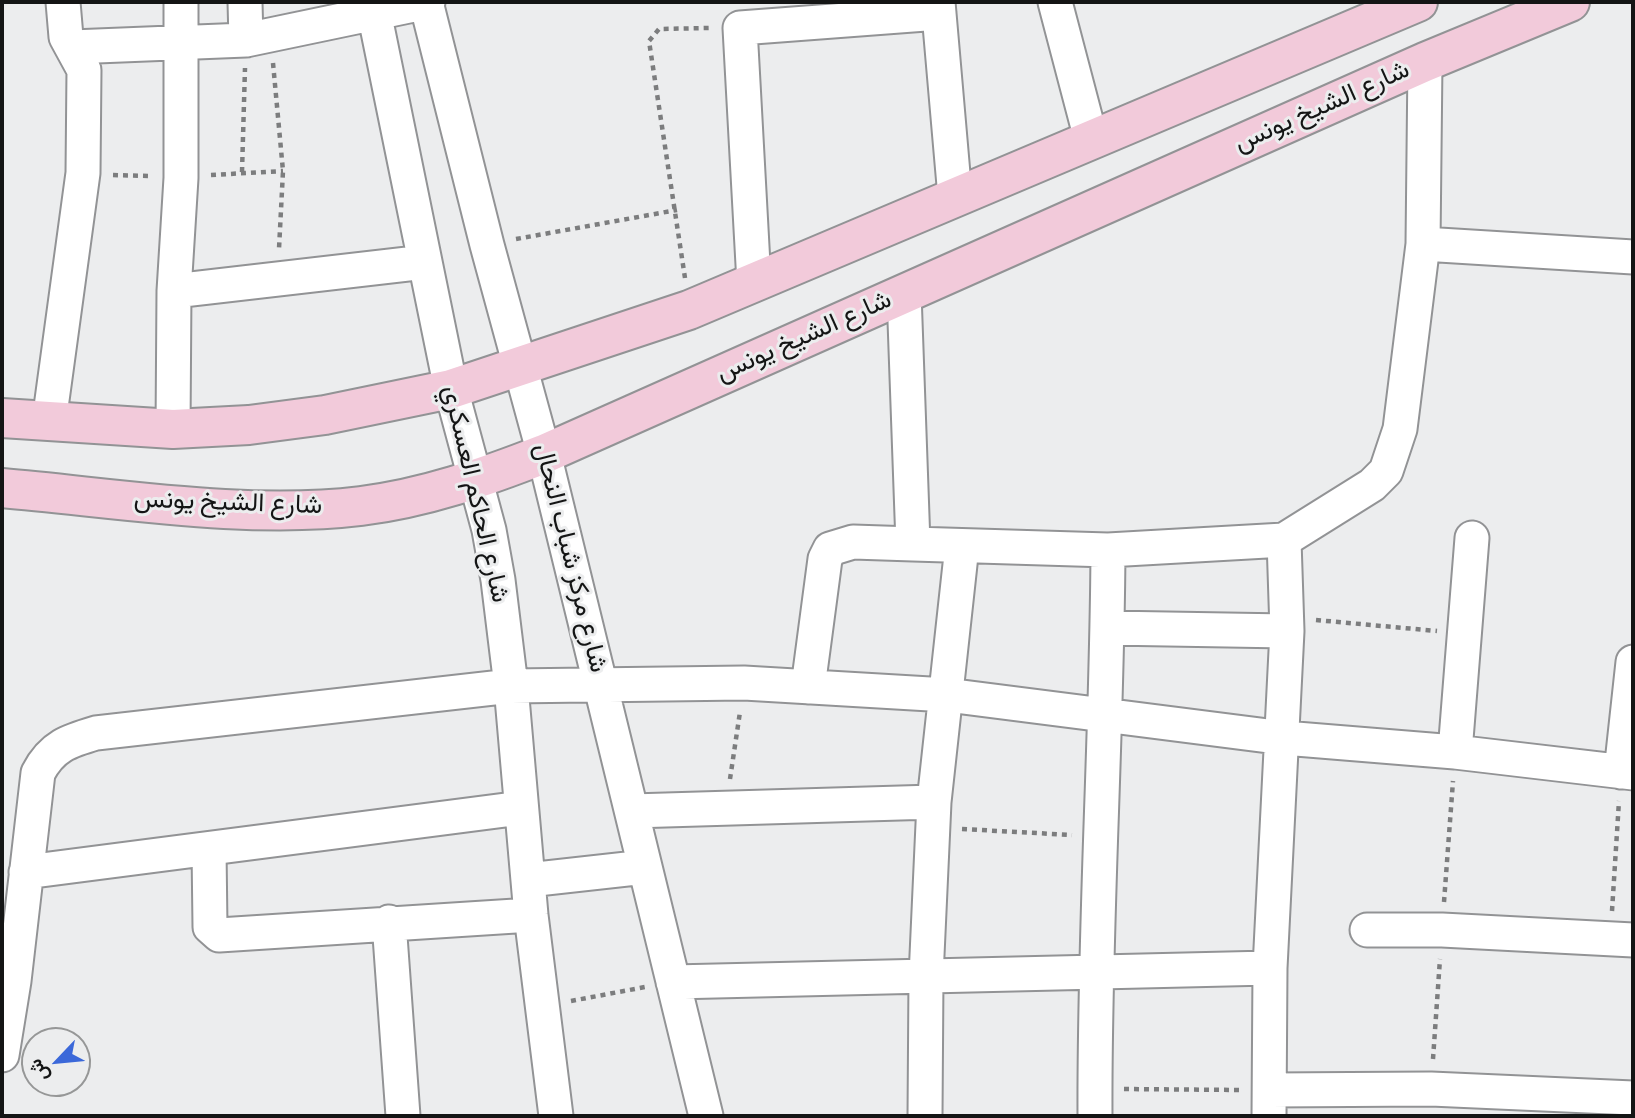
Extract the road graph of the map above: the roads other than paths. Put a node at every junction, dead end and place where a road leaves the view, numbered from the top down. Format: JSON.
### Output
{"nodes":[{"id":1,"x":63,"y":2,"type":"edge"},
{"id":2,"x":181,"y":2,"type":"edge"},
{"id":3,"x":245,"y":2,"type":"edge"},
{"id":4,"x":427,"y":2,"type":"edge"},
{"id":5,"x":1055,"y":2,"type":"edge"},
{"id":6,"x":1418,"y":2,"type":"edge"},
{"id":7,"x":1570,"y":2,"type":"edge"},
{"id":8,"x":373,"y":7,"type":"edge"},
{"id":9,"x":938,"y":8,"type":"edge"},
{"id":10,"x":258,"y":37,"type":"junction"},
{"id":11,"x":183,"y":42,"type":"junction"},
{"id":12,"x":72,"y":47,"type":"junction"},
{"id":13,"x":1426,"y":62,"type":"junction"},
{"id":14,"x":1091,"y":139,"type":"junction"},
{"id":15,"x":955,"y":197,"type":"junction"},
{"id":16,"x":1423,"y":244,"type":"junction"},
{"id":17,"x":1633,"y":257,"type":"edge"},
{"id":18,"x":425,"y":262,"type":"junction"},
{"id":19,"x":754,"y":283,"type":"junction"},
{"id":20,"x":174,"y":291,"type":"junction"},
{"id":21,"x":904,"y":293,"type":"junction"},
{"id":22,"x":521,"y":368,"type":"junction"},
{"id":23,"x":450,"y":389,"type":"junction"},
{"id":24,"x":2,"y":418,"type":"edge"},
{"id":25,"x":49,"y":422,"type":"junction"},
{"id":26,"x":173,"y":429,"type":"junction"},
{"id":27,"x":544,"y":454,"type":"junction"},
{"id":28,"x":476,"y":480,"type":"junction"},
{"id":29,"x":2,"y":488,"type":"edge"},
{"id":30,"x":1472,"y":538,"type":"dead end"},
{"id":31,"x":1284,"y":540,"type":"junction"},
{"id":32,"x":913,"y":544,"type":"junction"},
{"id":33,"x":962,"y":546,"type":"junction"},
{"id":34,"x":1108,"y":550,"type":"junction"},
{"id":35,"x":1287,"y":624,"type":"junction"},
{"id":36,"x":1108,"y":628,"type":"junction"},
{"id":37,"x":1633,"y":662,"type":"edge"},
{"id":38,"x":600,"y":683,"type":"junction"},
{"id":39,"x":511,"y":686,"type":"junction"},
{"id":40,"x":808,"y":687,"type":"junction"},
{"id":41,"x":947,"y":695,"type":"junction"},
{"id":42,"x":1107,"y":716,"type":"junction"},
{"id":43,"x":1284,"y":738,"type":"junction"},
{"id":44,"x":1454,"y":752,"type":"junction"},
{"id":45,"x":1627,"y":773,"type":"edge"},
{"id":46,"x":521,"y":808,"type":"junction"},
{"id":47,"x":632,"y":811,"type":"junction"},
{"id":48,"x":933,"y":815,"type":"junction"},
{"id":49,"x":209,"y":849,"type":"junction"},
{"id":50,"x":645,"y":867,"type":"junction"},
{"id":51,"x":26,"y":872,"type":"junction"},
{"id":52,"x":528,"y":880,"type":"junction"},
{"id":53,"x":531,"y":915,"type":"junction"},
{"id":54,"x":389,"y":922,"type":"junction"},
{"id":55,"x":1367,"y":930,"type":"dead end"},
{"id":56,"x":1622,"y":939,"type":"edge"},
{"id":57,"x":1270,"y":968,"type":"junction"},
{"id":58,"x":1095,"y":973,"type":"junction"},
{"id":59,"x":926,"y":977,"type":"junction"},
{"id":60,"x":673,"y":982,"type":"junction"},
{"id":61,"x":2,"y":1055,"type":"edge"},
{"id":62,"x":1633,"y":1098,"type":"edge"},
{"id":63,"x":1095,"y":1102,"type":"edge"},
{"id":64,"x":1270,"y":1103,"type":"edge"},
{"id":65,"x":403,"y":1116,"type":"edge"},
{"id":66,"x":556,"y":1116,"type":"edge"},
{"id":67,"x":706,"y":1116,"type":"edge"},
{"id":68,"x":925,"y":1116,"type":"edge"}],
"edges":[{"from":1,"to":12,"type":"street"},
{"from":2,"to":11,"type":"street"},
{"from":3,"to":10,"type":"street"},
{"from":4,"to":8,"type":"street"},
{"from":4,"to":22,"type":"street","name":"شارع مركز شباب النحال"},
{"from":5,"to":14,"type":"street"},
{"from":6,"to":14,"type":"street"},
{"from":7,"to":13,"type":"street","name":"شارع الشيخ يونس"},
{"from":8,"to":10,"type":"street"},
{"from":8,"to":18,"type":"street","name":"شارع الحاكم العسكري"},
{"from":9,"to":15,"type":"street"},
{"from":9,"to":19,"type":"street"},
{"from":10,"to":11,"type":"street"},
{"from":11,"to":12,"type":"street"},
{"from":11,"to":20,"type":"street"},
{"from":12,"to":25,"type":"street"},
{"from":13,"to":16,"type":"street"},
{"from":13,"to":21,"type":"street","name":"شارع الشيخ يونس"},
{"from":14,"to":15,"type":"street"},
{"from":15,"to":19,"type":"street"},
{"from":16,"to":17,"type":"street"},
{"from":16,"to":31,"type":"street"},
{"from":18,"to":20,"type":"street"},
{"from":18,"to":23,"type":"street","name":"شارع الحاكم العسكري"},
{"from":19,"to":22,"type":"street"},
{"from":20,"to":26,"type":"street"},
{"from":21,"to":27,"type":"street","name":"شارع الشيخ يونس"},
{"from":21,"to":32,"type":"street"},
{"from":22,"to":23,"type":"street"},
{"from":22,"to":27,"type":"street","name":"شارع مركز شباب النحال"},
{"from":23,"to":26,"type":"street"},
{"from":23,"to":28,"type":"street","name":"شارع الحاكم العسكري"},
{"from":24,"to":25,"type":"street"},
{"from":25,"to":26,"type":"street"},
{"from":27,"to":28,"type":"street","name":"شارع الشيخ يونس"},
{"from":27,"to":38,"type":"street","name":"شارع مركز شباب النحال"},
{"from":28,"to":29,"type":"street","name":"شارع الشيخ يونس"},
{"from":28,"to":39,"type":"street","name":"شارع الحاكم العسكري"},
{"from":30,"to":44,"type":"street"},
{"from":31,"to":34,"type":"street"},
{"from":31,"to":35,"type":"street"},
{"from":32,"to":33,"type":"street"},
{"from":32,"to":40,"type":"street"},
{"from":33,"to":34,"type":"street"},
{"from":33,"to":41,"type":"street"},
{"from":34,"to":36,"type":"street"},
{"from":35,"to":36,"type":"street"},
{"from":35,"to":43,"type":"street"},
{"from":36,"to":42,"type":"street"},
{"from":37,"to":45,"type":"street"},
{"from":38,"to":39,"type":"street"},
{"from":38,"to":40,"type":"street"},
{"from":38,"to":47,"type":"street","name":"شارع مركز شباب النحال"},
{"from":39,"to":46,"type":"street","name":"شارع الحاكم العسكري"},
{"from":39,"to":51,"type":"street"},
{"from":40,"to":41,"type":"street"},
{"from":41,"to":42,"type":"street"},
{"from":41,"to":48,"type":"street"},
{"from":42,"to":43,"type":"street"},
{"from":42,"to":58,"type":"street"},
{"from":43,"to":44,"type":"street"},
{"from":43,"to":57,"type":"street"},
{"from":44,"to":45,"type":"street"},
{"from":46,"to":49,"type":"street"},
{"from":46,"to":52,"type":"street","name":"شارع الحاكم العسكري"},
{"from":47,"to":48,"type":"street"},
{"from":47,"to":50,"type":"street","name":"شارع مركز شباب النحال"},
{"from":48,"to":59,"type":"street"},
{"from":49,"to":51,"type":"street"},
{"from":49,"to":54,"type":"street"},
{"from":50,"to":52,"type":"street"},
{"from":50,"to":60,"type":"street","name":"شارع مركز شباب النحال"},
{"from":51,"to":61,"type":"street"},
{"from":52,"to":53,"type":"street","name":"شارع الحاكم العسكري"},
{"from":53,"to":54,"type":"street"},
{"from":53,"to":66,"type":"street","name":"شارع الحاكم العسكري"},
{"from":54,"to":65,"type":"street"},
{"from":55,"to":56,"type":"street"},
{"from":57,"to":58,"type":"street"},
{"from":57,"to":64,"type":"street"},
{"from":58,"to":59,"type":"street"},
{"from":58,"to":63,"type":"street"},
{"from":59,"to":60,"type":"street"},
{"from":59,"to":68,"type":"street"},
{"from":60,"to":67,"type":"street","name":"شارع مركز شباب النحال"},
{"from":62,"to":64,"type":"street"}]}
